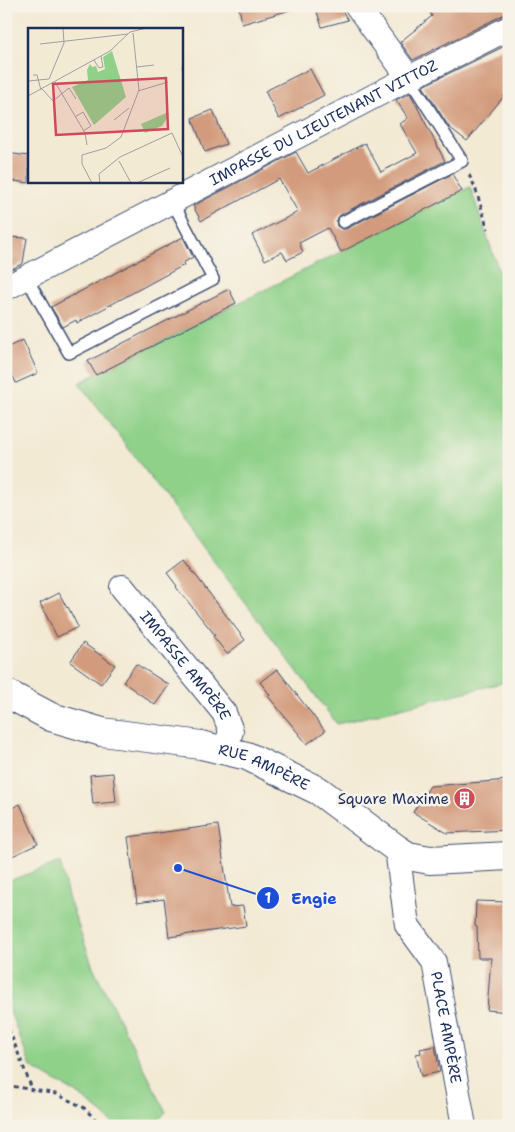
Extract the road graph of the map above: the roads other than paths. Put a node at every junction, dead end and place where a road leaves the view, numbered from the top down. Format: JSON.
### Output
{"nodes":[{"id":1,"x":357,"y":6,"type":"edge"},
{"id":2,"x":509,"y":28,"type":"edge"},
{"id":3,"x":409,"y":78,"type":"junction"},
{"id":4,"x":172,"y":202,"type":"junction"},
{"id":5,"x":343,"y":222,"type":"dead end"},
{"id":6,"x":16,"y":283,"type":"edge"},
{"id":7,"x":122,"y":587,"type":"dead end"},
{"id":8,"x":6,"y":693,"type":"edge"},
{"id":9,"x":225,"y":751,"type":"junction"},
{"id":10,"x":397,"y":849,"type":"junction"},
{"id":11,"x":509,"y":856,"type":"edge"},
{"id":12,"x":464,"y":1126,"type":"edge"}],
"edges":[{"from":1,"to":3,"type":"street"},
{"from":2,"to":3,"type":"street","name":"IMPASSE DU LIEUTENANT VITTOZ"},
{"from":3,"to":4,"type":"street","name":"IMPASSE DU LIEUTENANT VITTOZ"},
{"from":3,"to":5,"type":"lane"},
{"from":4,"to":6,"type":"street","name":"IMPASSE DU LIEUTENANT VITTOZ"},
{"from":4,"to":6,"type":"lane"},
{"from":7,"to":9,"type":"street","name":"IMPASSE AMPÈRE"},
{"from":8,"to":9,"type":"street","name":"RUE AMPÈRE"},
{"from":9,"to":10,"type":"street","name":"RUE AMPÈRE"},
{"from":10,"to":11,"type":"street","name":"RUE AMPÈRE"},
{"from":10,"to":12,"type":"street","name":"PLACE AMPÈRE"}]}
